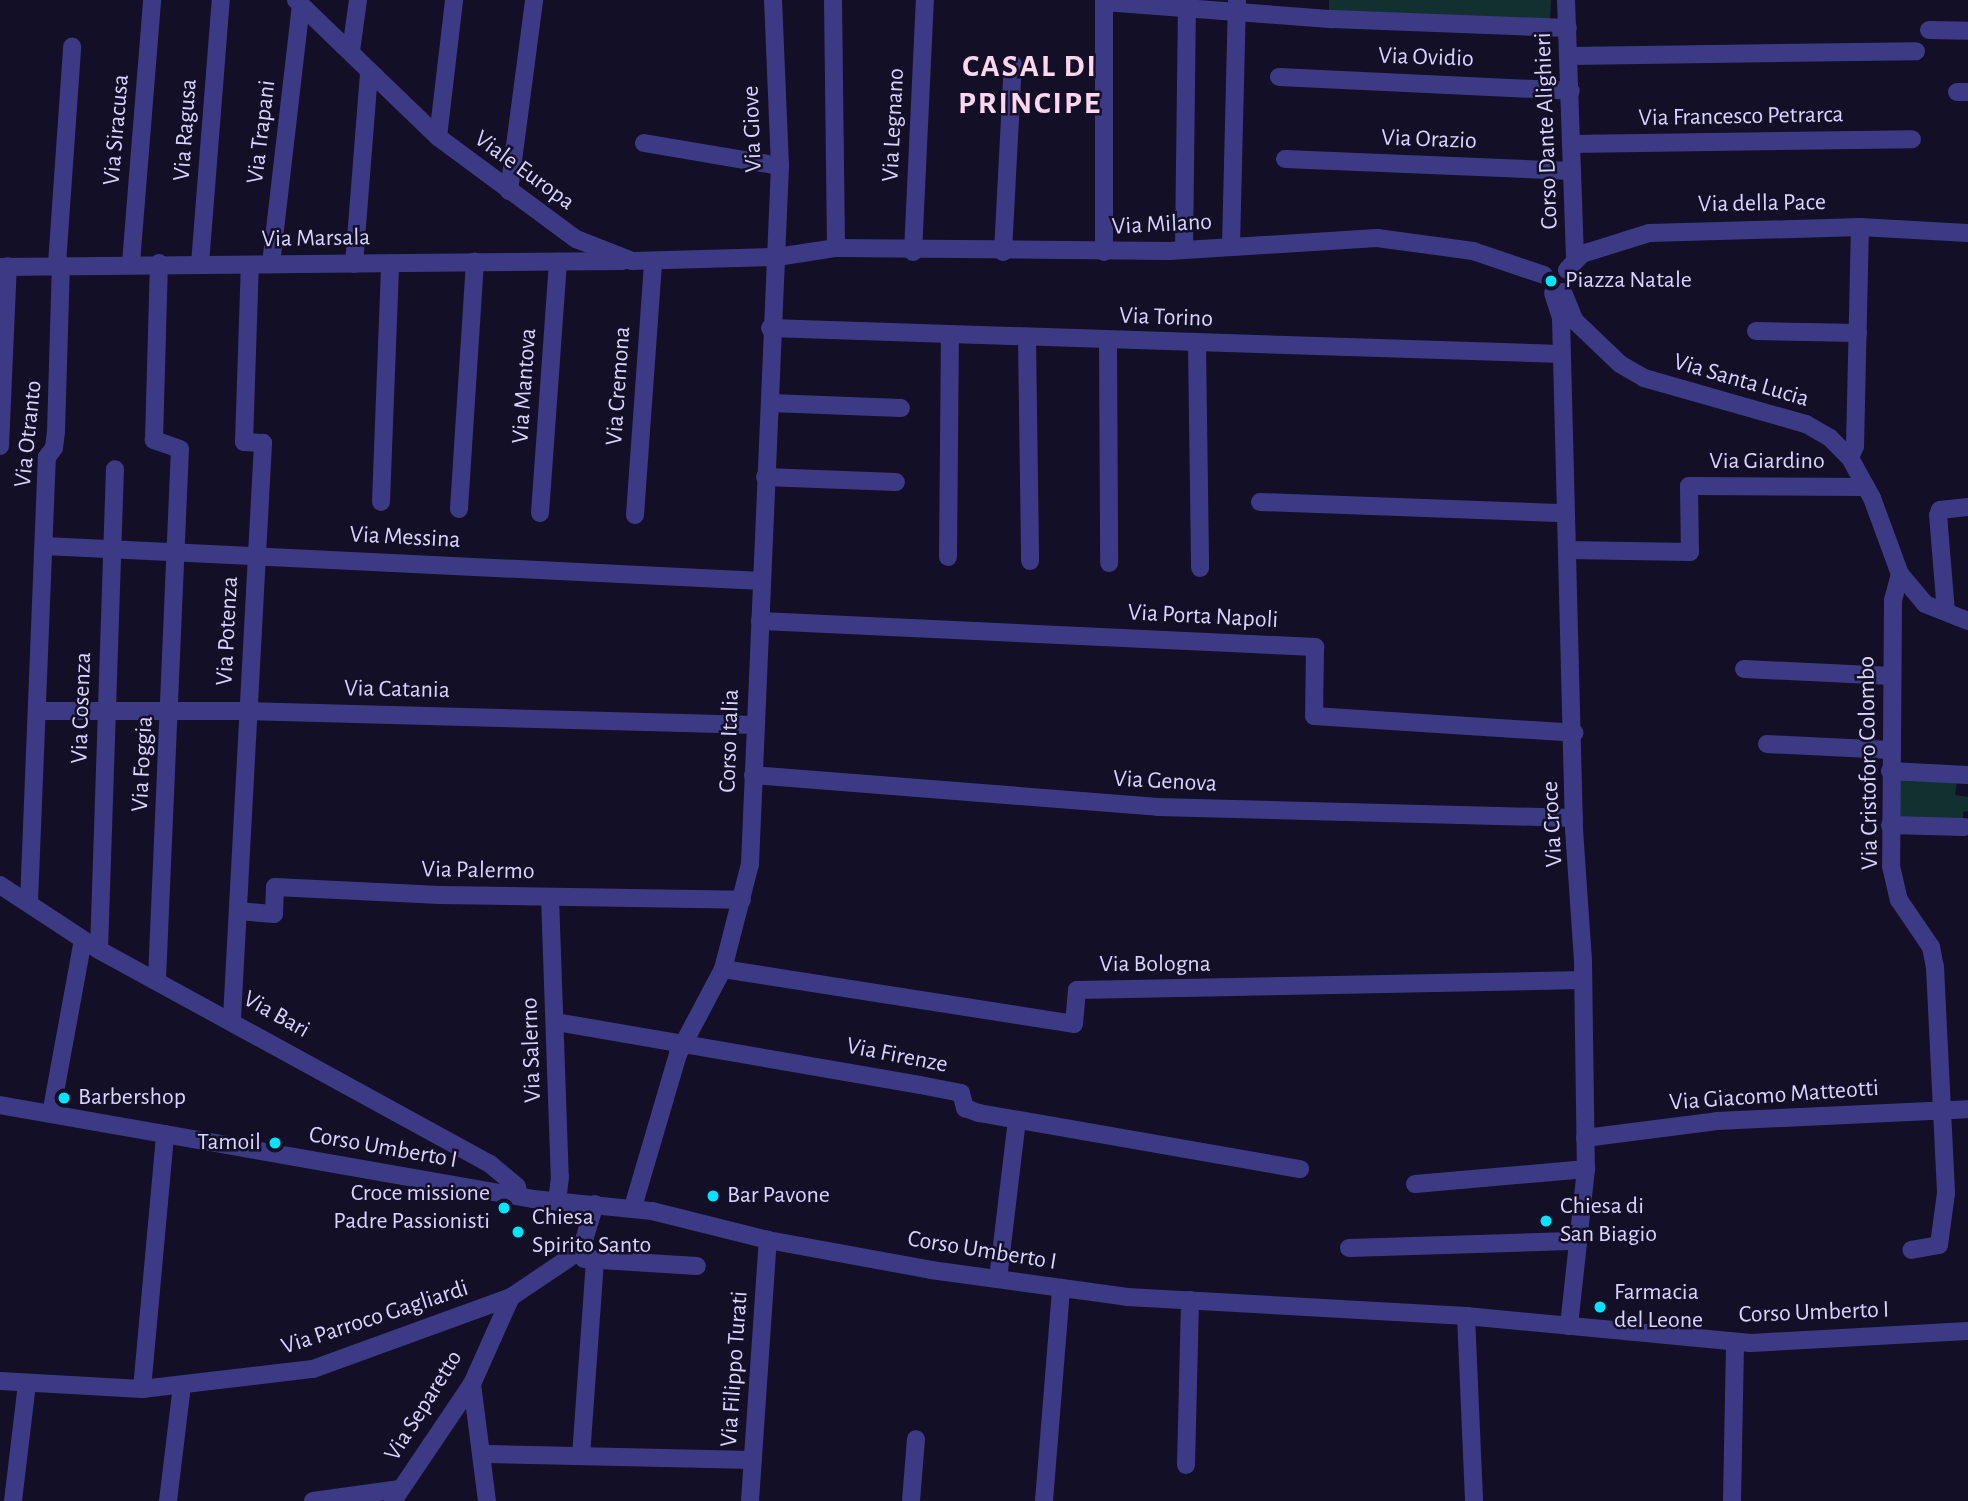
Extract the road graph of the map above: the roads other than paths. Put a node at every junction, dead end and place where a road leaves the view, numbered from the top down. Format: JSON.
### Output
{"nodes":[{"id":1,"x":152,"y":0,"type":"edge"},
{"id":2,"x":221,"y":0,"type":"edge"},
{"id":3,"x":358,"y":0,"type":"edge"},
{"id":4,"x":454,"y":0,"type":"edge"},
{"id":5,"x":534,"y":0,"type":"edge"},
{"id":6,"x":773,"y":0,"type":"edge"},
{"id":7,"x":833,"y":0,"type":"edge"},
{"id":8,"x":925,"y":0,"type":"edge"},
{"id":9,"x":1566,"y":0,"type":"edge"},
{"id":10,"x":1141,"y":1,"type":"edge"},
{"id":11,"x":299,"y":3,"type":"edge"},
{"id":12,"x":1237,"y":6,"type":"edge"},
{"id":13,"x":1187,"y":8,"type":"junction"},
{"id":14,"x":1288,"y":8,"type":"edge"},
{"id":15,"x":1568,"y":28,"type":"junction"},
{"id":16,"x":1929,"y":30,"type":"dead end"},
{"id":17,"x":1968,"y":31,"type":"edge"},
{"id":18,"x":72,"y":47,"type":"dead end"},
{"id":19,"x":351,"y":51,"type":"junction"},
{"id":20,"x":1916,"y":51,"type":"dead end"},
{"id":21,"x":1571,"y":56,"type":"junction"},
{"id":22,"x":1013,"y":64,"type":"dead end"},
{"id":23,"x":369,"y":73,"type":"junction"},
{"id":24,"x":1279,"y":77,"type":"dead end"},
{"id":25,"x":1571,"y":91,"type":"junction"},
{"id":26,"x":438,"y":137,"type":"junction"},
{"id":27,"x":1912,"y":139,"type":"dead end"},
{"id":28,"x":643,"y":143,"type":"dead end"},
{"id":29,"x":1571,"y":144,"type":"junction"},
{"id":30,"x":1285,"y":159,"type":"dead end"},
{"id":31,"x":780,"y":166,"type":"junction"},
{"id":32,"x":1572,"y":171,"type":"junction"},
{"id":33,"x":509,"y":191,"type":"junction"},
{"id":34,"x":1860,"y":227,"type":"junction"},
{"id":35,"x":1968,"y":233,"type":"edge"},
{"id":36,"x":1231,"y":246,"type":"junction"},
{"id":37,"x":836,"y":248,"type":"junction"},
{"id":38,"x":1184,"y":249,"type":"junction"},
{"id":39,"x":913,"y":252,"type":"junction"},
{"id":40,"x":1104,"y":252,"type":"junction"},
{"id":41,"x":1003,"y":253,"type":"junction"},
{"id":42,"x":776,"y":257,"type":"junction"},
{"id":43,"x":632,"y":261,"type":"junction"},
{"id":44,"x":653,"y":261,"type":"junction"},
{"id":45,"x":474,"y":262,"type":"junction"},
{"id":46,"x":558,"y":262,"type":"junction"},
{"id":47,"x":131,"y":263,"type":"junction"},
{"id":48,"x":159,"y":263,"type":"junction"},
{"id":49,"x":390,"y":263,"type":"junction"},
{"id":50,"x":59,"y":264,"type":"junction"},
{"id":51,"x":200,"y":264,"type":"junction"},
{"id":52,"x":271,"y":264,"type":"junction"},
{"id":53,"x":354,"y":264,"type":"junction"},
{"id":54,"x":250,"y":265,"type":"junction"},
{"id":55,"x":1571,"y":265,"type":"junction"},
{"id":56,"x":4,"y":267,"type":"edge"},
{"id":57,"x":1544,"y":275,"type":"junction"},
{"id":58,"x":1558,"y":293,"type":"junction"},
{"id":59,"x":771,"y":328,"type":"junction"},
{"id":60,"x":1756,"y":331,"type":"dead end"},
{"id":61,"x":1858,"y":333,"type":"junction"},
{"id":62,"x":950,"y":335,"type":"junction"},
{"id":63,"x":1027,"y":338,"type":"junction"},
{"id":64,"x":1108,"y":341,"type":"junction"},
{"id":65,"x":1197,"y":345,"type":"junction"},
{"id":66,"x":1561,"y":354,"type":"junction"},
{"id":67,"x":769,"y":403,"type":"junction"},
{"id":68,"x":901,"y":408,"type":"dead end"},
{"id":69,"x":0,"y":446,"type":"edge"},
{"id":70,"x":1850,"y":458,"type":"junction"},
{"id":71,"x":116,"y":469,"type":"dead end"},
{"id":72,"x":765,"y":477,"type":"junction"},
{"id":73,"x":896,"y":482,"type":"dead end"},
{"id":74,"x":1866,"y":487,"type":"junction"},
{"id":75,"x":381,"y":502,"type":"dead end"},
{"id":76,"x":1260,"y":502,"type":"dead end"},
{"id":77,"x":1968,"y":507,"type":"edge"},
{"id":78,"x":459,"y":509,"type":"dead end"},
{"id":79,"x":540,"y":513,"type":"dead end"},
{"id":80,"x":1565,"y":513,"type":"junction"},
{"id":81,"x":635,"y":515,"type":"dead end"},
{"id":82,"x":45,"y":546,"type":"junction"},
{"id":83,"x":113,"y":548,"type":"junction"},
{"id":84,"x":1567,"y":550,"type":"junction"},
{"id":85,"x":178,"y":551,"type":"junction"},
{"id":86,"x":258,"y":554,"type":"junction"},
{"id":87,"x":948,"y":557,"type":"dead end"},
{"id":88,"x":1030,"y":561,"type":"dead end"},
{"id":89,"x":1109,"y":564,"type":"dead end"},
{"id":90,"x":1200,"y":568,"type":"dead end"},
{"id":91,"x":1900,"y":574,"type":"junction"},
{"id":92,"x":762,"y":581,"type":"junction"},
{"id":93,"x":1947,"y":612,"type":"junction"},
{"id":94,"x":760,"y":621,"type":"junction"},
{"id":95,"x":1968,"y":621,"type":"edge"},
{"id":96,"x":1744,"y":669,"type":"dead end"},
{"id":97,"x":1892,"y":676,"type":"junction"},
{"id":98,"x":106,"y":709,"type":"junction"},
{"id":99,"x":37,"y":711,"type":"junction"},
{"id":100,"x":169,"y":712,"type":"junction"},
{"id":101,"x":248,"y":712,"type":"junction"},
{"id":102,"x":756,"y":725,"type":"junction"},
{"id":103,"x":1574,"y":733,"type":"junction"},
{"id":104,"x":1767,"y":744,"type":"dead end"},
{"id":105,"x":1891,"y":750,"type":"junction"},
{"id":106,"x":1890,"y":771,"type":"junction"},
{"id":107,"x":753,"y":775,"type":"junction"},
{"id":108,"x":1968,"y":775,"type":"edge"},
{"id":109,"x":1574,"y":818,"type":"junction"},
{"id":110,"x":1890,"y":824,"type":"junction"},
{"id":111,"x":1964,"y":827,"type":"dead end"},
{"id":112,"x":0,"y":884,"type":"edge"},
{"id":113,"x":550,"y":897,"type":"junction"},
{"id":114,"x":742,"y":900,"type":"junction"},
{"id":115,"x":29,"y":902,"type":"junction"},
{"id":116,"x":238,"y":911,"type":"junction"},
{"id":117,"x":83,"y":940,"type":"junction"},
{"id":118,"x":99,"y":950,"type":"junction"},
{"id":119,"x":723,"y":969,"type":"junction"},
{"id":120,"x":157,"y":979,"type":"junction"},
{"id":121,"x":1583,"y":980,"type":"junction"},
{"id":122,"x":232,"y":1018,"type":"junction"},
{"id":123,"x":556,"y":1021,"type":"junction"},
{"id":124,"x":683,"y":1045,"type":"junction"},
{"id":125,"x":0,"y":1105,"type":"edge"},
{"id":126,"x":1941,"y":1109,"type":"junction"},
{"id":127,"x":1968,"y":1109,"type":"edge"},
{"id":128,"x":51,"y":1114,"type":"junction"},
{"id":129,"x":1017,"y":1120,"type":"junction"},
{"id":130,"x":165,"y":1134,"type":"junction"},
{"id":131,"x":1585,"y":1138,"type":"junction"},
{"id":132,"x":1300,"y":1169,"type":"dead end"},
{"id":133,"x":1586,"y":1169,"type":"junction"},
{"id":134,"x":1415,"y":1184,"type":"dead end"},
{"id":135,"x":519,"y":1196,"type":"junction"},
{"id":136,"x":557,"y":1202,"type":"junction"},
{"id":137,"x":595,"y":1204,"type":"junction"},
{"id":138,"x":634,"y":1208,"type":"junction"},
{"id":139,"x":768,"y":1240,"type":"junction"},
{"id":140,"x":1577,"y":1241,"type":"junction"},
{"id":141,"x":1349,"y":1248,"type":"dead end"},
{"id":142,"x":1911,"y":1250,"type":"dead end"},
{"id":143,"x":570,"y":1258,"type":"junction"},
{"id":144,"x":595,"y":1259,"type":"junction"},
{"id":145,"x":697,"y":1266,"type":"dead end"},
{"id":146,"x":998,"y":1279,"type":"junction"},
{"id":147,"x":1062,"y":1288,"type":"junction"},
{"id":148,"x":512,"y":1297,"type":"junction"},
{"id":149,"x":1190,"y":1300,"type":"junction"},
{"id":150,"x":1466,"y":1316,"type":"junction"},
{"id":151,"x":1569,"y":1326,"type":"junction"},
{"id":152,"x":1968,"y":1331,"type":"edge"},
{"id":153,"x":1735,"y":1342,"type":"junction"},
{"id":154,"x":0,"y":1381,"type":"edge"},
{"id":155,"x":27,"y":1383,"type":"junction"},
{"id":156,"x":472,"y":1384,"type":"junction"},
{"id":157,"x":182,"y":1385,"type":"junction"},
{"id":158,"x":142,"y":1389,"type":"junction"},
{"id":159,"x":916,"y":1439,"type":"dead end"},
{"id":160,"x":486,"y":1454,"type":"dead end"},
{"id":161,"x":581,"y":1456,"type":"junction"},
{"id":162,"x":753,"y":1460,"type":"junction"},
{"id":163,"x":1186,"y":1465,"type":"dead end"},
{"id":164,"x":397,"y":1495,"type":"edge"},
{"id":165,"x":13,"y":1501,"type":"edge"},
{"id":166,"x":168,"y":1501,"type":"edge"},
{"id":167,"x":313,"y":1501,"type":"edge"},
{"id":168,"x":487,"y":1501,"type":"edge"},
{"id":169,"x":750,"y":1501,"type":"edge"},
{"id":170,"x":911,"y":1501,"type":"edge"},
{"id":171,"x":1044,"y":1501,"type":"edge"},
{"id":172,"x":1474,"y":1501,"type":"edge"},
{"id":173,"x":1732,"y":1501,"type":"edge"}],
"edges":[{"from":1,"to":47,"type":"street","name":"Via Siracusa"},
{"from":2,"to":51,"type":"street","name":"Via Ragusa"},
{"from":3,"to":19,"type":"street"},
{"from":4,"to":26,"type":"street"},
{"from":5,"to":33,"type":"street"},
{"from":6,"to":31,"type":"street","name":"Via Giove"},
{"from":7,"to":37,"type":"street"},
{"from":8,"to":39,"type":"street","name":"Via Legnano"},
{"from":9,"to":15,"type":"street","name":"Corso Dante Alighieri"},
{"from":10,"to":13,"type":"street"},
{"from":10,"to":40,"type":"street"},
{"from":11,"to":19,"type":"street","name":"Viale Europa"},
{"from":11,"to":52,"type":"street","name":"Via Trapani"},
{"from":12,"to":13,"type":"street"},
{"from":12,"to":14,"type":"street"},
{"from":12,"to":36,"type":"street"},
{"from":13,"to":38,"type":"street"},
{"from":14,"to":15,"type":"street"},
{"from":15,"to":21,"type":"street","name":"Corso Dante Alighieri"},
{"from":16,"to":17,"type":"street"},
{"from":18,"to":50,"type":"street","name":"Via Otranto"},
{"from":19,"to":23,"type":"street","name":"Viale Europa"},
{"from":20,"to":21,"type":"street"},
{"from":21,"to":25,"type":"street","name":"Corso Dante Alighieri"},
{"from":22,"to":41,"type":"street"},
{"from":23,"to":26,"type":"street","name":"Viale Europa"},
{"from":23,"to":53,"type":"street"},
{"from":24,"to":25,"type":"street","name":"Via Ovidio"},
{"from":25,"to":29,"type":"street","name":"Corso Dante Alighieri"},
{"from":26,"to":33,"type":"street","name":"Viale Europa"},
{"from":27,"to":29,"type":"street","name":"Via Francesco Petrarca"},
{"from":28,"to":31,"type":"street"},
{"from":29,"to":32,"type":"street","name":"Corso Dante Alighieri"},
{"from":30,"to":32,"type":"street","name":"Via Orazio"},
{"from":31,"to":42,"type":"street","name":"Via Giove"},
{"from":32,"to":55,"type":"street","name":"Corso Dante Alighieri"},
{"from":33,"to":43,"type":"street","name":"Viale Europa"},
{"from":34,"to":35,"type":"street","name":"Via della Pace"},
{"from":34,"to":55,"type":"street","name":"Via della Pace"},
{"from":34,"to":61,"type":"street"},
{"from":36,"to":38,"type":"street","name":"Via Milano"},
{"from":36,"to":57,"type":"street","name":"Via Milano"},
{"from":37,"to":39,"type":"street","name":"Via Milano"},
{"from":37,"to":42,"type":"street","name":"Via Milano"},
{"from":38,"to":40,"type":"street","name":"Via Milano"},
{"from":39,"to":41,"type":"street","name":"Via Milano"},
{"from":40,"to":41,"type":"street","name":"Via Milano"},
{"from":42,"to":44,"type":"street","name":"Viale Europa"},
{"from":42,"to":59,"type":"street","name":"Corso Italia"},
{"from":43,"to":44,"type":"street","name":"Viale Europa"},
{"from":43,"to":46,"type":"street","name":"Via Marsala"},
{"from":44,"to":81,"type":"street","name":"Via Cremona"},
{"from":45,"to":46,"type":"street","name":"Via Marsala"},
{"from":45,"to":49,"type":"street","name":"Via Marsala"},
{"from":45,"to":78,"type":"street"},
{"from":46,"to":79,"type":"street","name":"Via Mantova"},
{"from":47,"to":48,"type":"street","name":"Via Marsala"},
{"from":47,"to":50,"type":"street","name":"Via Marsala"},
{"from":48,"to":51,"type":"street","name":"Via Marsala"},
{"from":48,"to":85,"type":"street","name":"Via Foggia"},
{"from":49,"to":53,"type":"street","name":"Via Marsala"},
{"from":49,"to":75,"type":"street"},
{"from":50,"to":56,"type":"street","name":"Via Marsala"},
{"from":50,"to":82,"type":"street","name":"Via Otranto"},
{"from":51,"to":54,"type":"street","name":"Via Marsala"},
{"from":52,"to":53,"type":"street","name":"Via Marsala"},
{"from":52,"to":54,"type":"street","name":"Via Marsala"},
{"from":54,"to":86,"type":"street","name":"Via Potenza"},
{"from":55,"to":57,"type":"street","name":"Via della Pace"},
{"from":55,"to":58,"type":"street","name":"Corso Dante Alighieri"},
{"from":56,"to":69,"type":"street"},
{"from":57,"to":58,"type":"street"},
{"from":58,"to":66,"type":"street","name":"Via Croce"},
{"from":58,"to":70,"type":"street","name":"Via Santa Lucia"},
{"from":59,"to":62,"type":"street","name":"Via Torino"},
{"from":59,"to":67,"type":"street","name":"Corso Italia"},
{"from":60,"to":61,"type":"street"},
{"from":61,"to":70,"type":"street"},
{"from":62,"to":63,"type":"street","name":"Via Torino"},
{"from":62,"to":87,"type":"street"},
{"from":63,"to":64,"type":"street","name":"Via Torino"},
{"from":63,"to":88,"type":"street"},
{"from":64,"to":65,"type":"street","name":"Via Torino"},
{"from":64,"to":89,"type":"street"},
{"from":65,"to":66,"type":"street","name":"Via Torino"},
{"from":65,"to":90,"type":"street"},
{"from":66,"to":80,"type":"street","name":"Via Croce"},
{"from":67,"to":68,"type":"street"},
{"from":67,"to":72,"type":"street","name":"Corso Italia"},
{"from":70,"to":74,"type":"street","name":"Via Santa Lucia"},
{"from":71,"to":83,"type":"street","name":"Via Cosenza"},
{"from":72,"to":73,"type":"street"},
{"from":72,"to":92,"type":"street","name":"Corso Italia"},
{"from":74,"to":84,"type":"street","name":"Via Giardino"},
{"from":74,"to":91,"type":"street","name":"Via Santa Lucia"},
{"from":76,"to":80,"type":"street"},
{"from":77,"to":93,"type":"street"},
{"from":80,"to":84,"type":"street","name":"Via Croce"},
{"from":82,"to":83,"type":"street","name":"Via Messina"},
{"from":82,"to":99,"type":"street","name":"Via Otranto"},
{"from":83,"to":85,"type":"street","name":"Via Messina"},
{"from":83,"to":98,"type":"street","name":"Via Cosenza"},
{"from":84,"to":103,"type":"street","name":"Via Croce"},
{"from":85,"to":86,"type":"street","name":"Via Messina"},
{"from":85,"to":100,"type":"street","name":"Via Foggia"},
{"from":86,"to":92,"type":"street","name":"Via Messina"},
{"from":86,"to":101,"type":"street","name":"Via Potenza"},
{"from":91,"to":93,"type":"street","name":"Via Santa Lucia"},
{"from":91,"to":97,"type":"street","name":"Via Cristoforo Colombo"},
{"from":92,"to":94,"type":"street","name":"Corso Italia"},
{"from":93,"to":95,"type":"street","name":"Via Santa Lucia"},
{"from":94,"to":102,"type":"street","name":"Corso Italia"},
{"from":94,"to":103,"type":"street","name":"Via Porta Napoli"},
{"from":96,"to":97,"type":"street"},
{"from":97,"to":105,"type":"street","name":"Via Cristoforo Colombo"},
{"from":98,"to":99,"type":"street","name":"Via Catania"},
{"from":98,"to":100,"type":"street","name":"Via Catania"},
{"from":98,"to":118,"type":"street","name":"Via Cosenza"},
{"from":99,"to":115,"type":"street","name":"Via Otranto"},
{"from":100,"to":101,"type":"street","name":"Via Catania"},
{"from":100,"to":120,"type":"street","name":"Via Foggia"},
{"from":101,"to":102,"type":"street","name":"Via Catania"},
{"from":101,"to":116,"type":"street","name":"Via Potenza"},
{"from":102,"to":107,"type":"street","name":"Corso Italia"},
{"from":103,"to":109,"type":"street","name":"Via Croce"},
{"from":104,"to":105,"type":"street"},
{"from":105,"to":106,"type":"street","name":"Via Cristoforo Colombo"},
{"from":106,"to":108,"type":"street"},
{"from":106,"to":110,"type":"street","name":"Via Cristoforo Colombo"},
{"from":107,"to":109,"type":"street","name":"Via Genova"},
{"from":107,"to":114,"type":"street","name":"Corso Italia"},
{"from":109,"to":121,"type":"street","name":"Via Croce"},
{"from":110,"to":111,"type":"street"},
{"from":110,"to":126,"type":"street","name":"Via Cristoforo Colombo"},
{"from":112,"to":115,"type":"street","name":"Via Bari"},
{"from":113,"to":114,"type":"street","name":"Via Palermo"},
{"from":113,"to":116,"type":"street","name":"Via Palermo"},
{"from":113,"to":123,"type":"street","name":"Via Salerno"},
{"from":114,"to":119,"type":"street","name":"Corso Italia"},
{"from":115,"to":117,"type":"street","name":"Via Bari"},
{"from":116,"to":122,"type":"street","name":"Via Potenza"},
{"from":117,"to":118,"type":"street","name":"Via Bari"},
{"from":117,"to":128,"type":"street"},
{"from":118,"to":120,"type":"street","name":"Via Bari"},
{"from":119,"to":121,"type":"street","name":"Via Bologna"},
{"from":119,"to":124,"type":"street","name":"Corso Italia"},
{"from":120,"to":122,"type":"street","name":"Via Bari"},
{"from":121,"to":131,"type":"street","name":"Via Croce"},
{"from":122,"to":135,"type":"street","name":"Via Bari"},
{"from":123,"to":124,"type":"street","name":"Via Firenze"},
{"from":123,"to":136,"type":"street","name":"Via Salerno"},
{"from":124,"to":129,"type":"street","name":"Via Firenze"},
{"from":124,"to":138,"type":"street","name":"Corso Italia"},
{"from":125,"to":128,"type":"street","name":"Corso Umberto I"},
{"from":126,"to":127,"type":"street","name":"Via Giacomo Matteotti"},
{"from":126,"to":131,"type":"street","name":"Via Giacomo Matteotti"},
{"from":126,"to":142,"type":"street","name":"Via Cristoforo Colombo"},
{"from":128,"to":130,"type":"street","name":"Corso Umberto I"},
{"from":129,"to":132,"type":"street","name":"Via Firenze"},
{"from":129,"to":146,"type":"street"},
{"from":130,"to":135,"type":"street","name":"Corso Umberto I"},
{"from":130,"to":158,"type":"street"},
{"from":131,"to":133,"type":"street","name":"Via Croce"},
{"from":133,"to":134,"type":"street"},
{"from":133,"to":140,"type":"street","name":"Via Croce"},
{"from":135,"to":136,"type":"street","name":"Corso Umberto I"},
{"from":136,"to":137,"type":"street","name":"Corso Umberto I"},
{"from":137,"to":138,"type":"street","name":"Corso Umberto I"},
{"from":137,"to":143,"type":"street"},
{"from":138,"to":139,"type":"street","name":"Corso Umberto I"},
{"from":139,"to":146,"type":"street","name":"Corso Umberto I"},
{"from":139,"to":162,"type":"street","name":"Via Filippo Turati"},
{"from":140,"to":141,"type":"street"},
{"from":140,"to":151,"type":"street","name":"Via Croce"},
{"from":143,"to":144,"type":"street"},
{"from":143,"to":148,"type":"street","name":"Via Parroco Gagliardi"},
{"from":144,"to":145,"type":"street"},
{"from":144,"to":161,"type":"street"},
{"from":146,"to":147,"type":"street","name":"Corso Umberto I"},
{"from":147,"to":149,"type":"street","name":"Corso Umberto I"},
{"from":147,"to":171,"type":"street"},
{"from":148,"to":156,"type":"street","name":"Via Separetto"},
{"from":148,"to":157,"type":"street","name":"Via Parroco Gagliardi"},
{"from":149,"to":150,"type":"street","name":"Corso Umberto I"},
{"from":149,"to":163,"type":"street"},
{"from":150,"to":151,"type":"street","name":"Corso Umberto I"},
{"from":150,"to":172,"type":"street"},
{"from":151,"to":153,"type":"street","name":"Corso Umberto I"},
{"from":152,"to":153,"type":"street","name":"Corso Umberto I"},
{"from":153,"to":173,"type":"street"},
{"from":154,"to":155,"type":"street","name":"Via Parroco Gagliardi"},
{"from":155,"to":158,"type":"street","name":"Via Parroco Gagliardi"},
{"from":155,"to":165,"type":"street"},
{"from":156,"to":164,"type":"street","name":"Via Separetto"},
{"from":156,"to":168,"type":"street"},
{"from":157,"to":158,"type":"street","name":"Via Parroco Gagliardi"},
{"from":157,"to":166,"type":"street"},
{"from":159,"to":170,"type":"street"},
{"from":160,"to":161,"type":"street"},
{"from":161,"to":162,"type":"street"},
{"from":162,"to":169,"type":"street","name":"Via Filippo Turati"},
{"from":164,"to":167,"type":"street"}]}
